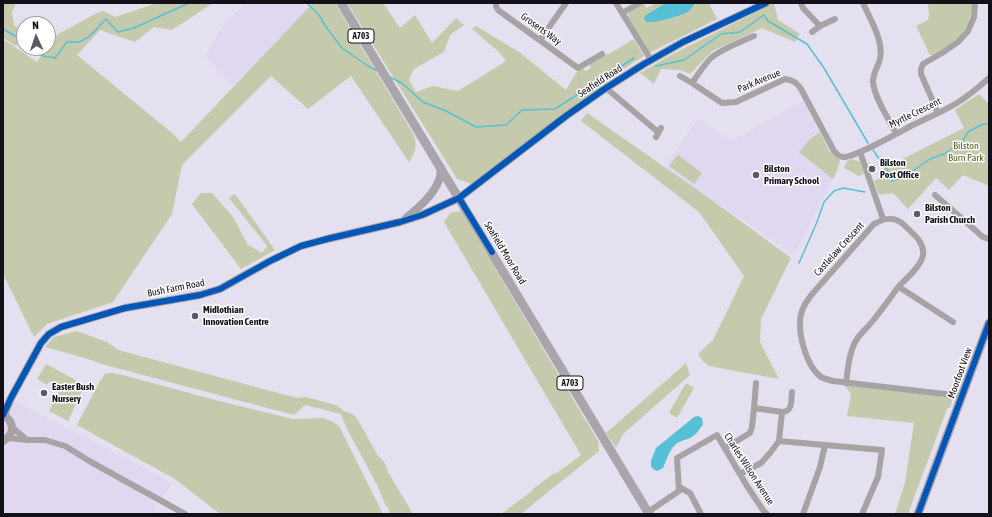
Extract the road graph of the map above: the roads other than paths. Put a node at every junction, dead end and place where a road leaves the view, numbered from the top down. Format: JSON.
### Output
{"nodes":[{"id":1,"x":341,"y":3,"type":"edge"},
{"id":2,"x":496,"y":3,"type":"edge"},
{"id":3,"x":566,"y":3,"type":"edge"},
{"id":4,"x":616,"y":3,"type":"edge"},
{"id":5,"x":640,"y":3,"type":"edge"},
{"id":6,"x":766,"y":3,"type":"edge"},
{"id":7,"x":801,"y":3,"type":"edge"},
{"id":8,"x":863,"y":3,"type":"edge"},
{"id":9,"x":975,"y":3,"type":"edge"},
{"id":10,"x":622,"y":14,"type":"junction"},
{"id":11,"x":835,"y":19,"type":"dead end"},
{"id":12,"x":820,"y":26,"type":"junction"},
{"id":13,"x":812,"y":32,"type":"dead end"},
{"id":14,"x":754,"y":36,"type":"dead end"},
{"id":15,"x":540,"y":40,"type":"junction"},
{"id":16,"x":602,"y":54,"type":"dead end"},
{"id":17,"x":651,"y":60,"type":"junction"},
{"id":18,"x":680,"y":76,"type":"dead end"},
{"id":19,"x":989,"y":78,"type":"edge"},
{"id":20,"x":692,"y":83,"type":"junction"},
{"id":21,"x":606,"y":88,"type":"junction"},
{"id":22,"x":938,"y":113,"type":"junction"},
{"id":23,"x":658,"y":132,"type":"dead end"},
{"id":24,"x":896,"y":134,"type":"junction"},
{"id":25,"x":860,"y":152,"type":"junction"},
{"id":26,"x":844,"y":157,"type":"joint"},
{"id":27,"x":441,"y":168,"type":"junction"},
{"id":28,"x":935,"y":195,"type":"dead end"},
{"id":29,"x":459,"y":198,"type":"junction"},
{"id":30,"x":883,"y":219,"type":"junction"},
{"id":31,"x":400,"y":222,"type":"junction"},
{"id":32,"x":989,"y":239,"type":"edge"},
{"id":33,"x":899,"y":287,"type":"junction"},
{"id":34,"x":953,"y":322,"type":"dead end"},
{"id":35,"x":989,"y":323,"type":"edge"},
{"id":36,"x":756,"y":383,"type":"dead end"},
{"id":37,"x":846,"y":383,"type":"junction"},
{"id":38,"x":792,"y":392,"type":"dead end"},
{"id":39,"x":962,"y":396,"type":"junction"},
{"id":40,"x":754,"y":408,"type":"junction"},
{"id":41,"x":782,"y":412,"type":"junction"},
{"id":42,"x":3,"y":415,"type":"edge"},
{"id":43,"x":12,"y":428,"type":"junction"},
{"id":44,"x":5,"y":440,"type":"edge"},
{"id":45,"x":27,"y":440,"type":"junction"},
{"id":46,"x":779,"y":441,"type":"junction"},
{"id":47,"x":825,"y":445,"type":"junction"},
{"id":48,"x":725,"y":448,"type":"junction"},
{"id":49,"x":740,"y":474,"type":"junction"},
{"id":50,"x":679,"y":486,"type":"junction"},
{"id":51,"x":649,"y":513,"type":"edge"},
{"id":52,"x":185,"y":514,"type":"edge"},
{"id":53,"x":701,"y":514,"type":"edge"},
{"id":54,"x":767,"y":514,"type":"edge"},
{"id":55,"x":803,"y":514,"type":"edge"},
{"id":56,"x":862,"y":514,"type":"edge"},
{"id":57,"x":918,"y":514,"type":"edge"}],
"edges":[{"from":1,"to":27,"type":"main road","name":"Seafield Moor Road","number":"A703"},
{"from":2,"to":15,"type":"street","name":"Groserts Way"},
{"from":3,"to":15,"type":"street"},
{"from":4,"to":10,"type":"street"},
{"from":5,"to":10,"type":"street"},
{"from":6,"to":17,"type":"street","name":"Seafield Road"},
{"from":7,"to":12,"type":"street"},
{"from":8,"to":24,"type":"street"},
{"from":9,"to":22,"type":"street"},
{"from":10,"to":17,"type":"street"},
{"from":11,"to":12,"type":"street"},
{"from":12,"to":13,"type":"street"},
{"from":14,"to":20,"type":"street"},
{"from":15,"to":16,"type":"street","name":"Groserts Way"},
{"from":17,"to":21,"type":"street","name":"Seafield Road"},
{"from":18,"to":20,"type":"street","name":"Park Avenue"},
{"from":19,"to":22,"type":"street","name":"Myrtle Crescent"},
{"from":20,"to":26,"type":"street","name":"Park Avenue"},
{"from":21,"to":23,"type":"street"},
{"from":21,"to":29,"type":"street","name":"Seafield Road"},
{"from":22,"to":24,"type":"street","name":"Myrtle Crescent"},
{"from":24,"to":25,"type":"street","name":"Myrtle Crescent"},
{"from":25,"to":26,"type":"street","name":"Myrtle Crescent"},
{"from":25,"to":30,"type":"street"},
{"from":27,"to":29,"type":"main road","name":"Seafield Moor Road","number":"A703"},
{"from":27,"to":31,"type":"street","name":"Bush Farm Road"},
{"from":28,"to":32,"type":"street"},
{"from":29,"to":31,"type":"street","name":"Bush Farm Road"},
{"from":29,"to":51,"type":"main road","name":"Seafield Moor Road","number":"A703"},
{"from":30,"to":33,"type":"street"},
{"from":30,"to":37,"type":"street","name":"Castlelaw Crescent"},
{"from":31,"to":42,"type":"street","name":"Bush Farm Road"},
{"from":33,"to":34,"type":"street"},
{"from":33,"to":37,"type":"street"},
{"from":35,"to":39,"type":"main road","name":"Moorfoot View"},
{"from":36,"to":40,"type":"street"},
{"from":37,"to":39,"type":"street","name":"Castlelaw Crescent"},
{"from":38,"to":41,"type":"street"},
{"from":39,"to":57,"type":"main road","name":"Moorfoot View"},
{"from":40,"to":41,"type":"street"},
{"from":40,"to":48,"type":"street"},
{"from":41,"to":46,"type":"street"},
{"from":42,"to":43,"type":"street"},
{"from":43,"to":44,"type":"street"},
{"from":43,"to":45,"type":"street"},
{"from":44,"to":45,"type":"street"},
{"from":45,"to":52,"type":"street"},
{"from":46,"to":47,"type":"street"},
{"from":46,"to":49,"type":"street"},
{"from":47,"to":55,"type":"street"},
{"from":47,"to":56,"type":"street"},
{"from":48,"to":49,"type":"street","name":"Charles Wilson Avenue"},
{"from":48,"to":50,"type":"street","name":"Charles Wilson Avenue"},
{"from":49,"to":54,"type":"street","name":"Charles Wilson Avenue"},
{"from":50,"to":51,"type":"street"},
{"from":50,"to":53,"type":"street"}]}
